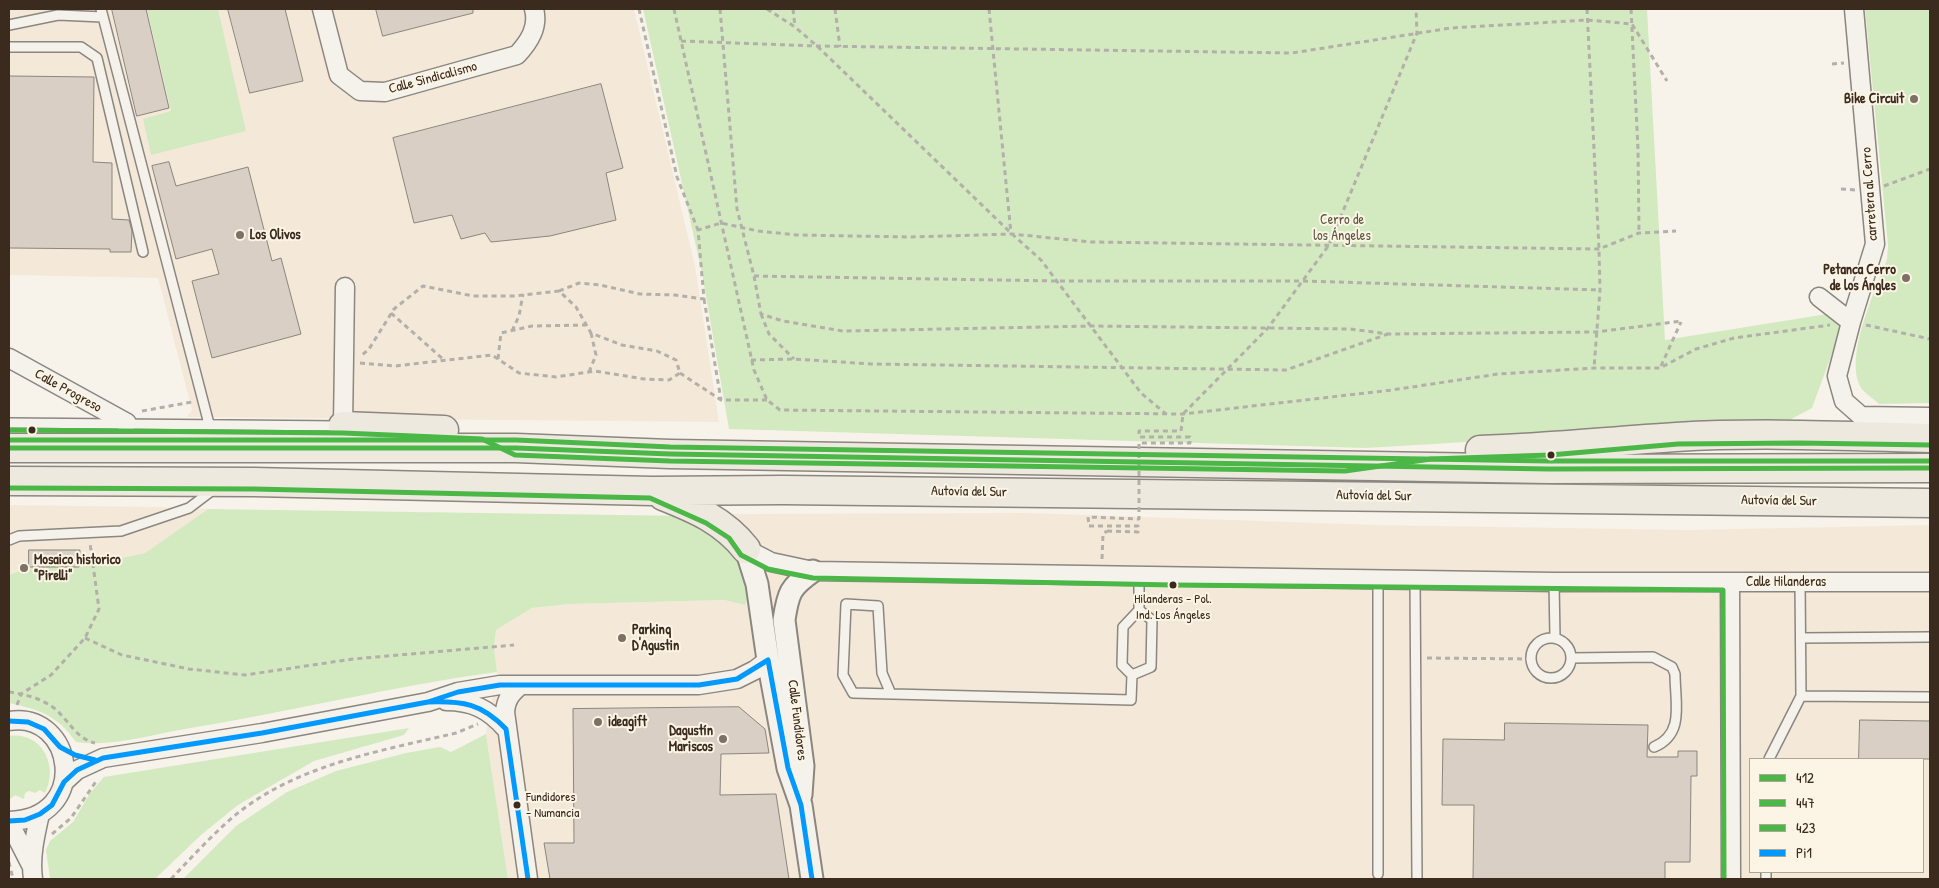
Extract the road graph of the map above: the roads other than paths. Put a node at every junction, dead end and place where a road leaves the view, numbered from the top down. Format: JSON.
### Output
{"nodes":[{"id":1,"x":322,"y":9,"type":"edge"},
{"id":2,"x":534,"y":9,"type":"edge"},
{"id":3,"x":1854,"y":9,"type":"edge"},
{"id":4,"x":102,"y":13,"type":"edge"},
{"id":5,"x":9,"y":25,"type":"edge"},
{"id":6,"x":9,"y":47,"type":"edge"},
{"id":7,"x":143,"y":252,"type":"dead end"},
{"id":8,"x":345,"y":287,"type":"dead end"},
{"id":9,"x":1819,"y":297,"type":"dead end"},
{"id":10,"x":1850,"y":322,"type":"junction"},
{"id":11,"x":9,"y":358,"type":"edge"},
{"id":12,"x":132,"y":417,"type":"junction"},
{"id":13,"x":1930,"y":417,"type":"edge"},
{"id":14,"x":9,"y":423,"type":"edge"},
{"id":15,"x":209,"y":424,"type":"junction"},
{"id":16,"x":343,"y":426,"type":"junction"},
{"id":17,"x":1930,"y":438,"type":"edge"},
{"id":18,"x":9,"y":448,"type":"edge"},
{"id":19,"x":516,"y":448,"type":"junction"},
{"id":20,"x":1345,"y":464,"type":"junction"},
{"id":21,"x":1930,"y":468,"type":"edge"},
{"id":22,"x":9,"y":481,"type":"edge"},
{"id":23,"x":224,"y":482,"type":"junction"},
{"id":24,"x":652,"y":492,"type":"junction"},
{"id":25,"x":1930,"y":503,"type":"edge"},
{"id":26,"x":9,"y":540,"type":"edge"},
{"id":27,"x":746,"y":549,"type":"junction"},
{"id":28,"x":813,"y":571,"type":"junction"},
{"id":29,"x":1139,"y":577,"type":"junction"},
{"id":30,"x":1378,"y":579,"type":"junction"},
{"id":31,"x":1415,"y":580,"type":"junction"},
{"id":32,"x":1554,"y":582,"type":"junction"},
{"id":33,"x":1800,"y":582,"type":"junction"},
{"id":34,"x":1930,"y":582,"type":"edge"},
{"id":35,"x":1730,"y":583,"type":"junction"},
{"id":36,"x":1139,"y":610,"type":"junction"},
{"id":37,"x":1930,"y":637,"type":"edge"},
{"id":38,"x":1555,"y":638,"type":"junction"},
{"id":39,"x":1801,"y":638,"type":"junction"},
{"id":40,"x":1571,"y":658,"type":"junction"},
{"id":41,"x":768,"y":660,"type":"junction"},
{"id":42,"x":790,"y":664,"type":"junction"},
{"id":43,"x":1132,"y":675,"type":"junction"},
{"id":44,"x":521,"y":685,"type":"junction"},
{"id":45,"x":891,"y":694,"type":"junction"},
{"id":46,"x":1801,"y":696,"type":"junction"},
{"id":47,"x":1930,"y":697,"type":"edge"},
{"id":48,"x":428,"y":702,"type":"junction"},
{"id":49,"x":10,"y":720,"type":"edge"},
{"id":50,"x":506,"y":730,"type":"junction"},
{"id":51,"x":1654,"y":747,"type":"dead end"},
{"id":52,"x":60,"y":748,"type":"junction"},
{"id":53,"x":1770,"y":758,"type":"edge"},
{"id":54,"x":95,"y":760,"type":"junction"},
{"id":55,"x":64,"y":782,"type":"junction"},
{"id":56,"x":800,"y":805,"type":"junction"},
{"id":57,"x":40,"y":814,"type":"junction"},
{"id":58,"x":9,"y":821,"type":"edge"},
{"id":59,"x":32,"y":872,"type":"edge"},
{"id":60,"x":1378,"y":874,"type":"dead end"},
{"id":61,"x":528,"y":879,"type":"edge"},
{"id":62,"x":812,"y":879,"type":"edge"},
{"id":63,"x":1418,"y":879,"type":"edge"},
{"id":64,"x":1731,"y":879,"type":"edge"}],
"edges":[{"from":1,"to":2,"type":"street","name":"Calle Sindicalismo"},
{"from":3,"to":10,"type":"street","name":"carretera al Cerro"},
{"from":4,"to":5,"type":"lane"},
{"from":4,"to":15,"type":"lane"},
{"from":6,"to":7,"type":"lane"},
{"from":8,"to":16,"type":"street"},
{"from":9,"to":10,"type":"street"},
{"from":10,"to":13,"type":"street","name":"carretera al Cerro"},
{"from":11,"to":12,"type":"street","name":"Calle Progreso"},
{"from":12,"to":14,"type":"lane"},
{"from":12,"to":15,"type":"lane"},
{"from":15,"to":16,"type":"lane"},
{"from":16,"to":19,"type":"highway"},
{"from":17,"to":20,"type":"highway"},
{"from":18,"to":19,"type":"highway"},
{"from":19,"to":20,"type":"highway"},
{"from":20,"to":21,"type":"highway"},
{"from":22,"to":23,"type":"highway","name":"Autovía del Sur"},
{"from":23,"to":24,"type":"highway","name":"Autovía del Sur"},
{"from":23,"to":26,"type":"lane"},
{"from":24,"to":25,"type":"highway","name":"Autovía del Sur"},
{"from":24,"to":27,"type":"highway"},
{"from":27,"to":28,"type":"street","name":"Calle Hilanderas"},
{"from":27,"to":41,"type":"street","name":"Calle Fundidores"},
{"from":28,"to":29,"type":"street","name":"Calle Hilanderas"},
{"from":28,"to":42,"type":"street","name":"Calle Fundidores"},
{"from":29,"to":30,"type":"street","name":"Calle Hilanderas"},
{"from":29,"to":36,"type":"lane"},
{"from":30,"to":31,"type":"street","name":"Calle Hilanderas"},
{"from":30,"to":60,"type":"lane"},
{"from":31,"to":32,"type":"street","name":"Calle Hilanderas"},
{"from":31,"to":63,"type":"lane"},
{"from":32,"to":35,"type":"street","name":"Calle Hilanderas"},
{"from":32,"to":38,"type":"lane"},
{"from":33,"to":34,"type":"street","name":"Calle Hilanderas"},
{"from":33,"to":35,"type":"street","name":"Calle Hilanderas"},
{"from":33,"to":39,"type":"lane"},
{"from":35,"to":64,"type":"street"},
{"from":36,"to":43,"type":"lane"},
{"from":36,"to":43,"type":"lane"},
{"from":37,"to":39,"type":"lane"},
{"from":38,"to":40,"type":"lane"},
{"from":38,"to":40,"type":"lane"},
{"from":39,"to":46,"type":"lane"},
{"from":40,"to":51,"type":"lane"},
{"from":41,"to":42,"type":"street","name":"Calle Fundidores"},
{"from":41,"to":44,"type":"street"},
{"from":41,"to":56,"type":"street","name":"Calle Fundidores"},
{"from":42,"to":56,"type":"street","name":"Calle Fundidores"},
{"from":43,"to":45,"type":"lane"},
{"from":44,"to":48,"type":"street"},
{"from":44,"to":50,"type":"street"},
{"from":45,"to":45,"type":"lane"},
{"from":46,"to":47,"type":"lane"},
{"from":46,"to":53,"type":"lane"},
{"from":48,"to":50,"type":"street"},
{"from":48,"to":54,"type":"street"},
{"from":49,"to":52,"type":"street"},
{"from":50,"to":61,"type":"street"},
{"from":52,"to":54,"type":"street"},
{"from":52,"to":55,"type":"street"},
{"from":54,"to":55,"type":"street"},
{"from":55,"to":57,"type":"street"},
{"from":56,"to":62,"type":"street","name":"Calle Fundidores"},
{"from":57,"to":58,"type":"street"},
{"from":57,"to":59,"type":"street"},
{"from":58,"to":59,"type":"street"}]}
